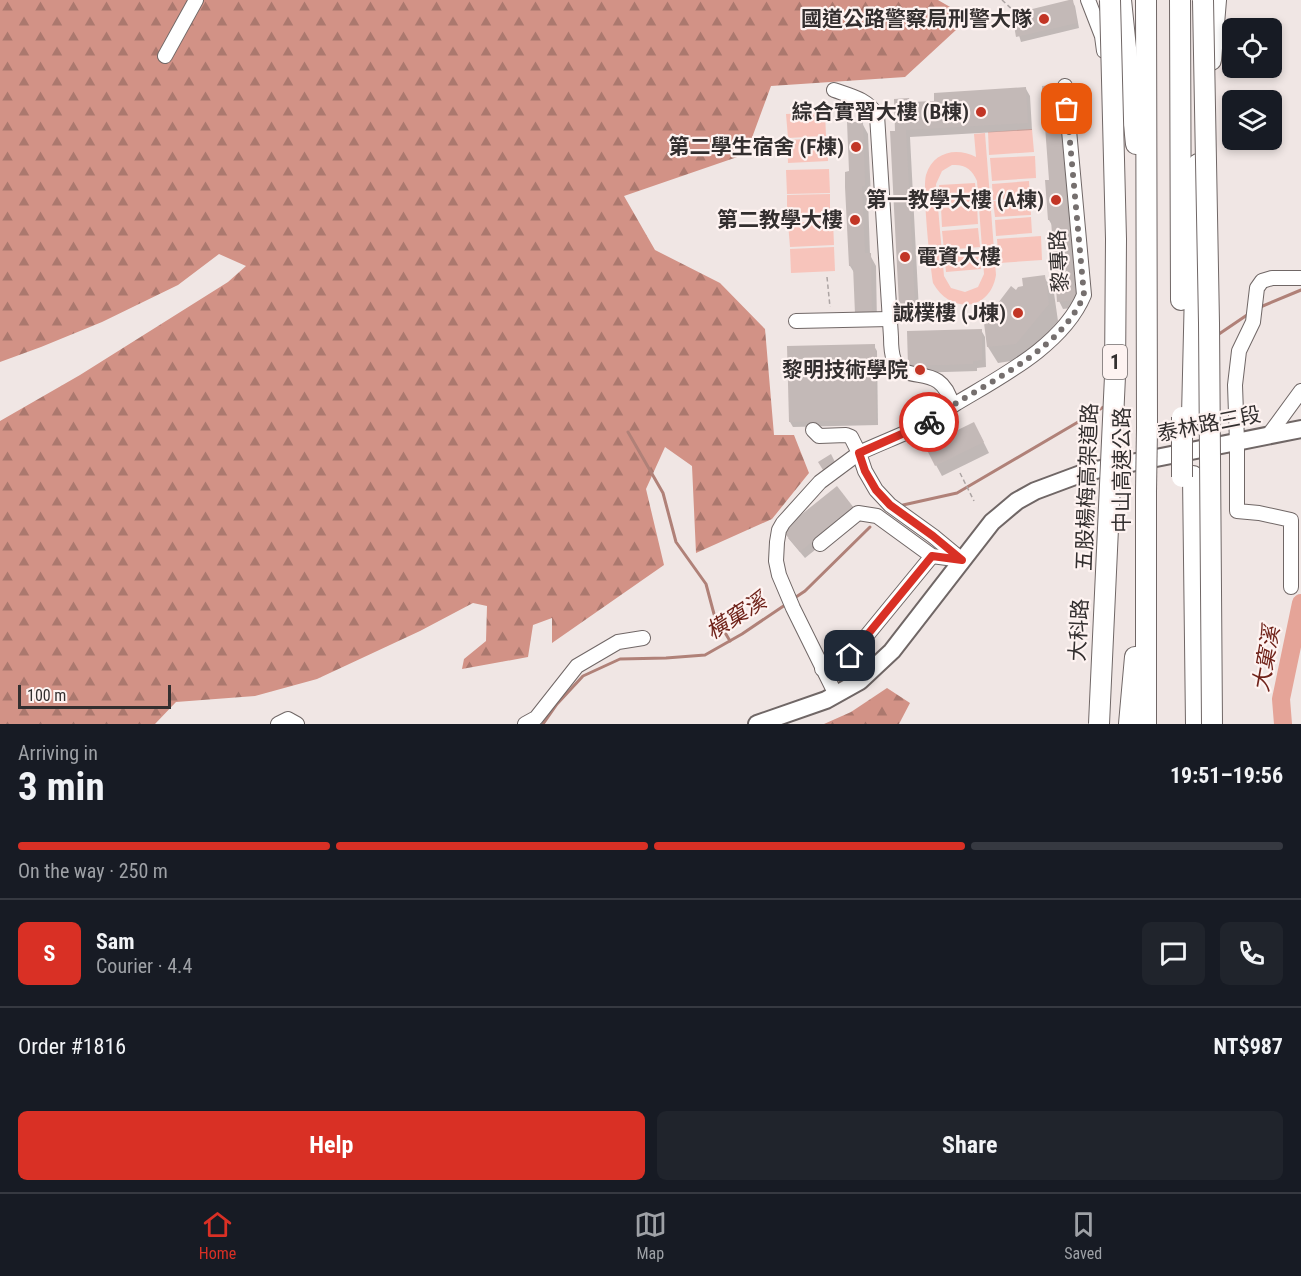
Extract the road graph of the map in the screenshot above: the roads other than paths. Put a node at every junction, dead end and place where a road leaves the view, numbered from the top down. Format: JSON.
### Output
{"nodes":[{"id":1,"x":196,"y":0,"type":"edge"},
{"id":2,"x":1088,"y":0,"type":"edge"},
{"id":3,"x":1110,"y":0,"type":"edge"},
{"id":4,"x":1121,"y":0,"type":"edge"},
{"id":5,"x":1146,"y":0,"type":"edge"},
{"id":6,"x":1180,"y":0,"type":"edge"},
{"id":7,"x":1203,"y":0,"type":"edge"},
{"id":8,"x":1208,"y":0,"type":"edge"},
{"id":9,"x":1216,"y":0,"type":"edge"},
{"id":10,"x":165,"y":56,"type":"dead end"},
{"id":11,"x":1065,"y":86,"type":"dead end"},
{"id":12,"x":834,"y":90,"type":"dead end"},
{"id":13,"x":1147,"y":239,"type":"junction"},
{"id":14,"x":1301,"y":278,"type":"edge"},
{"id":15,"x":1194,"y":314,"type":"junction"},
{"id":16,"x":890,"y":319,"type":"junction"},
{"id":17,"x":796,"y":321,"type":"dead end"},
{"id":18,"x":1301,"y":391,"type":"edge"},
{"id":19,"x":952,"y":405,"type":"junction"},
{"id":20,"x":1187,"y":416,"type":"junction"},
{"id":21,"x":1301,"y":429,"type":"edge"},
{"id":22,"x":813,"y":430,"type":"dead end"},
{"id":23,"x":1268,"y":436,"type":"junction"},
{"id":24,"x":1238,"y":442,"type":"junction"},
{"id":25,"x":859,"y":453,"type":"junction"},
{"id":26,"x":1109,"y":467,"type":"junction"},
{"id":27,"x":1187,"y":476,"type":"junction"},
{"id":28,"x":820,"y":544,"type":"dead end"},
{"id":29,"x":1145,"y":553,"type":"junction"},
{"id":30,"x":932,"y":556,"type":"junction"},
{"id":31,"x":962,"y":560,"type":"junction"},
{"id":32,"x":1291,"y":587,"type":"dead end"},
{"id":33,"x":643,"y":638,"type":"dead end"},
{"id":34,"x":822,"y":669,"type":"junction"},
{"id":35,"x":836,"y":695,"type":"junction"},
{"id":36,"x":278,"y":724,"type":"edge"},
{"id":37,"x":297,"y":724,"type":"edge"},
{"id":38,"x":525,"y":724,"type":"edge"},
{"id":39,"x":757,"y":724,"type":"edge"},
{"id":40,"x":1094,"y":724,"type":"edge"},
{"id":41,"x":1099,"y":724,"type":"edge"},
{"id":42,"x":1129,"y":724,"type":"edge"},
{"id":43,"x":1146,"y":724,"type":"edge"},
{"id":44,"x":1183,"y":724,"type":"edge"},
{"id":45,"x":1196,"y":724,"type":"edge"},
{"id":46,"x":1212,"y":724,"type":"edge"}],
"edges":[{"from":1,"to":10,"type":"street"},
{"from":2,"to":26,"type":"street","name":"大科路"},
{"from":3,"to":41,"type":"highway","name":"五股楊梅高架道路","number":"1","bridge":true},
{"from":4,"to":13,"type":"highway"},
{"from":5,"to":13,"type":"highway","name":"中山高速公路","number":"1"},
{"from":6,"to":20,"type":"highway"},
{"from":7,"to":46,"type":"highway","bridge":true},
{"from":8,"to":15,"type":"highway"},
{"from":9,"to":15,"type":"highway"},
{"from":11,"to":19,"type":"street","name":"黎專路"},
{"from":12,"to":16,"type":"street"},
{"from":13,"to":29,"type":"highway","name":"中山高速公路","number":"1","bridge":true},
{"from":14,"to":24,"type":"street"},
{"from":15,"to":20,"type":"highway"},
{"from":16,"to":17,"type":"street"},
{"from":16,"to":19,"type":"street"},
{"from":18,"to":23,"type":"street"},
{"from":19,"to":25,"type":"street","name":"黎專路"},
{"from":20,"to":27,"type":"highway","bridge":true},
{"from":21,"to":23,"type":"main road","name":"泰林路三段"},
{"from":22,"to":25,"type":"street"},
{"from":23,"to":24,"type":"main road","name":"泰林路三段"},
{"from":24,"to":26,"type":"main road","name":"泰林路三段"},
{"from":24,"to":32,"type":"street"},
{"from":25,"to":31,"type":"street"},
{"from":25,"to":34,"type":"street","name":"黎專路"},
{"from":26,"to":31,"type":"main road","name":"泰林路三段"},
{"from":26,"to":40,"type":"street","name":"大科路"},
{"from":27,"to":44,"type":"highway"},
{"from":27,"to":45,"type":"highway"},
{"from":28,"to":30,"type":"street"},
{"from":29,"to":42,"type":"highway"},
{"from":29,"to":43,"type":"highway","name":"中山高速公路","number":"1"},
{"from":30,"to":31,"type":"street"},
{"from":30,"to":34,"type":"street"},
{"from":31,"to":35,"type":"main road","name":"泰林路三段"},
{"from":33,"to":38,"type":"street"},
{"from":34,"to":35,"type":"street"},
{"from":35,"to":39,"type":"main road","name":"泰林路三段"},
{"from":36,"to":37,"type":"street"}]}
